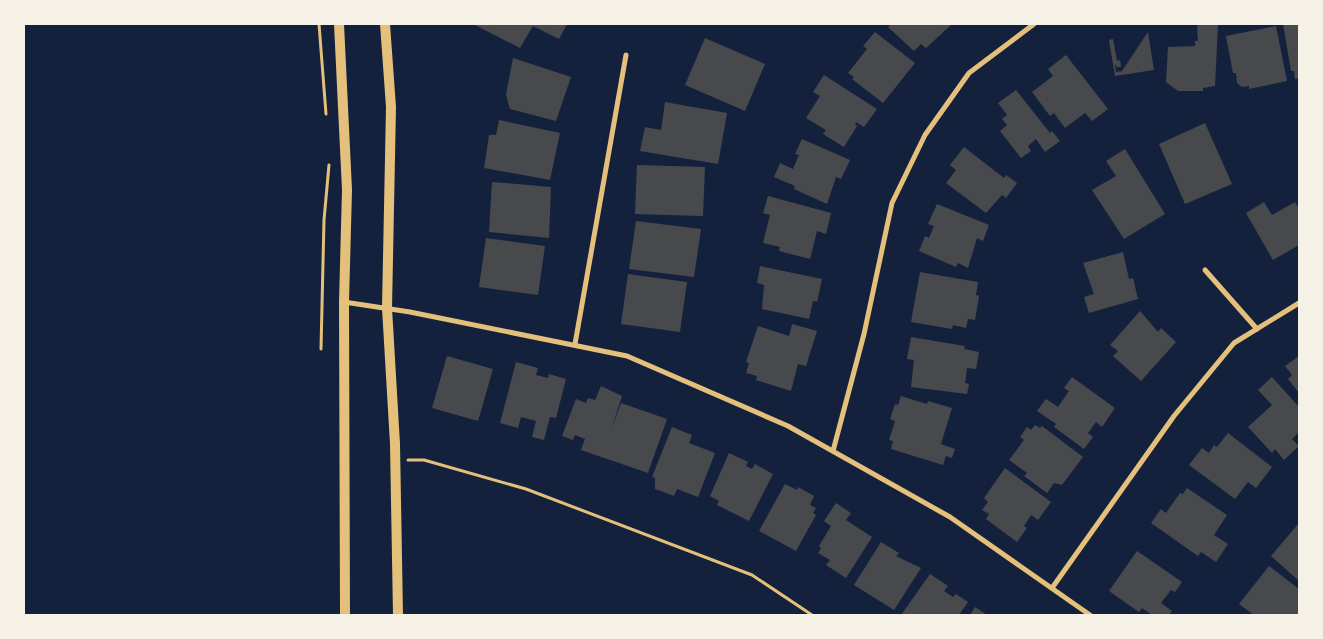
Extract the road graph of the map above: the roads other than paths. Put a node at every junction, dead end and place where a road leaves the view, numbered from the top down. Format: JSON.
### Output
{"nodes":[{"id":1,"x":339,"y":24,"type":"edge"},
{"id":2,"x":385,"y":24,"type":"edge"},
{"id":3,"x":1034,"y":24,"type":"edge"},
{"id":4,"x":626,"y":55,"type":"dead end"},
{"id":5,"x":1205,"y":270,"type":"dead end"},
{"id":6,"x":344,"y":302,"type":"junction"},
{"id":7,"x":1299,"y":303,"type":"edge"},
{"id":8,"x":387,"y":308,"type":"junction"},
{"id":9,"x":1257,"y":329,"type":"junction"},
{"id":10,"x":575,"y":344,"type":"junction"},
{"id":11,"x":833,"y":451,"type":"junction"},
{"id":12,"x":1052,"y":588,"type":"junction"},
{"id":13,"x":345,"y":613,"type":"edge"},
{"id":14,"x":398,"y":615,"type":"edge"},
{"id":15,"x":1090,"y":615,"type":"edge"}],
"edges":[{"from":1,"to":6,"type":"main road"},
{"from":2,"to":8,"type":"main road"},
{"from":3,"to":11,"type":"street"},
{"from":4,"to":10,"type":"street"},
{"from":5,"to":9,"type":"street"},
{"from":6,"to":8,"type":"street"},
{"from":6,"to":13,"type":"main road"},
{"from":7,"to":9,"type":"street"},
{"from":8,"to":10,"type":"street"},
{"from":8,"to":14,"type":"main road"},
{"from":9,"to":12,"type":"street"},
{"from":10,"to":11,"type":"street"},
{"from":11,"to":12,"type":"street"},
{"from":12,"to":15,"type":"street"}]}
